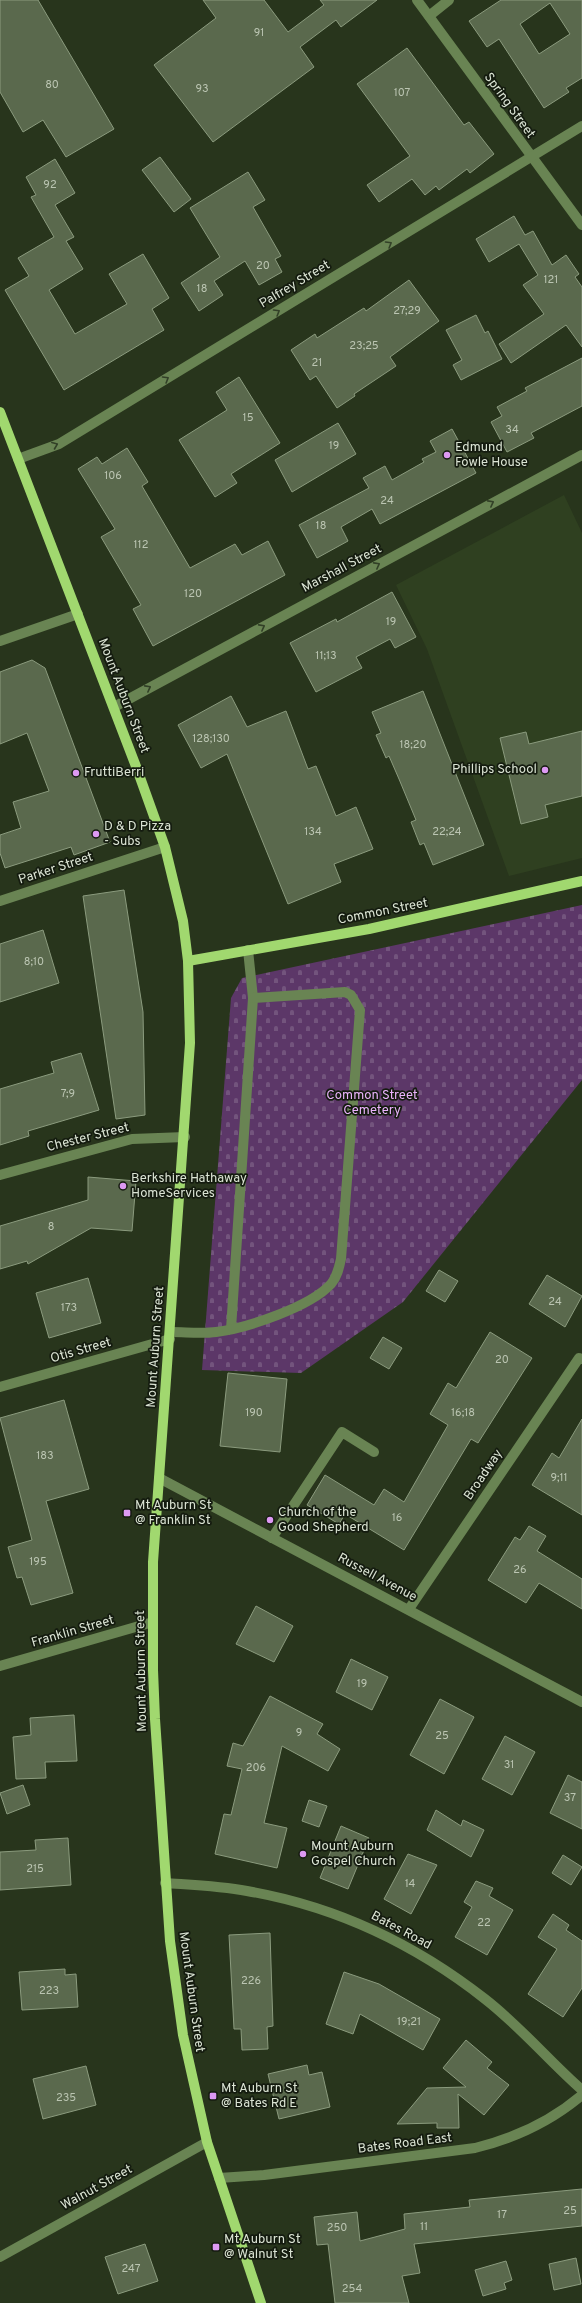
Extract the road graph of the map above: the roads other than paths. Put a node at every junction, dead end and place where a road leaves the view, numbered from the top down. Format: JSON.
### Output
{"nodes":[{"id":1,"x":417,"y":0,"type":"edge"},
{"id":2,"x":449,"y":0,"type":"edge"},
{"id":3,"x":429,"y":16,"type":"junction"},
{"id":4,"x":582,"y":126,"type":"edge"},
{"id":5,"x":531,"y":158,"type":"junction"},
{"id":6,"x":582,"y":226,"type":"edge"},
{"id":7,"x":0,"y":412,"type":"edge"},
{"id":8,"x":582,"y":455,"type":"edge"},
{"id":9,"x":18,"y":459,"type":"junction"},
{"id":10,"x":78,"y":614,"type":"junction"},
{"id":11,"x":0,"y":641,"type":"edge"},
{"id":12,"x":114,"y":707,"type":"junction"},
{"id":13,"x":165,"y":847,"type":"junction"},
{"id":14,"x":582,"y":881,"type":"edge"},
{"id":15,"x":0,"y":901,"type":"edge"},
{"id":16,"x":248,"y":950,"type":"junction"},
{"id":17,"x":188,"y":961,"type":"junction"},
{"id":18,"x":253,"y":998,"type":"junction"},
{"id":19,"x":185,"y":1137,"type":"junction"},
{"id":20,"x":0,"y":1175,"type":"edge"},
{"id":21,"x":231,"y":1329,"type":"junction"},
{"id":22,"x":170,"y":1336,"type":"junction"},
{"id":23,"x":582,"y":1359,"type":"edge"},
{"id":24,"x":0,"y":1387,"type":"edge"},
{"id":25,"x":374,"y":1452,"type":"dead end"},
{"id":26,"x":160,"y":1478,"type":"junction"},
{"id":27,"x":272,"y":1538,"type":"junction"},
{"id":28,"x":409,"y":1609,"type":"junction"},
{"id":29,"x":153,"y":1622,"type":"junction"},
{"id":30,"x":0,"y":1666,"type":"edge"},
{"id":31,"x":582,"y":1702,"type":"edge"},
{"id":32,"x":165,"y":1883,"type":"junction"},
{"id":33,"x":582,"y":2090,"type":"edge"},
{"id":34,"x":582,"y":2095,"type":"edge"},
{"id":35,"x":208,"y":2142,"type":"junction"},
{"id":36,"x":219,"y":2178,"type":"junction"},
{"id":37,"x":0,"y":2257,"type":"edge"},
{"id":38,"x":261,"y":2303,"type":"edge"}],
"edges":[{"from":1,"to":3,"type":"street","name":"Spring Street"},
{"from":2,"to":3,"type":"street"},
{"from":3,"to":5,"type":"street","name":"Spring Street"},
{"from":4,"to":5,"type":"street","name":"Palfrey Street"},
{"from":5,"to":6,"type":"street","name":"Spring Street"},
{"from":9,"to":5,"type":"street","name":"Palfrey Street","one_way":true},
{"from":7,"to":9,"type":"main road","name":"Mount Auburn Street"},
{"from":12,"to":8,"type":"street","name":"Marshall Street","one_way":true},
{"from":9,"to":10,"type":"main road","name":"Mount Auburn Street"},
{"from":10,"to":11,"type":"street"},
{"from":10,"to":12,"type":"main road","name":"Mount Auburn Street"},
{"from":12,"to":13,"type":"main road","name":"Mount Auburn Street"},
{"from":13,"to":15,"type":"street","name":"Parker Street"},
{"from":13,"to":17,"type":"main road","name":"Mount Auburn Street"},
{"from":14,"to":16,"type":"main road","name":"Common Street"},
{"from":16,"to":17,"type":"main road","name":"Common Street"},
{"from":16,"to":18,"type":"street"},
{"from":17,"to":19,"type":"main road","name":"Mount Auburn Street"},
{"from":18,"to":21,"type":"street"},
{"from":18,"to":21,"type":"street","name":"Otis Street"},
{"from":19,"to":20,"type":"street","name":"Chester Street"},
{"from":19,"to":22,"type":"main road","name":"Mount Auburn Street"},
{"from":21,"to":22,"type":"street","name":"Otis Street"},
{"from":22,"to":24,"type":"street","name":"Otis Street"},
{"from":22,"to":26,"type":"main road","name":"Mount Auburn Street"},
{"from":23,"to":28,"type":"street","name":"Broadway"},
{"from":25,"to":27,"type":"street"},
{"from":26,"to":27,"type":"street","name":"Russell Avenue"},
{"from":26,"to":29,"type":"main road","name":"Mount Auburn Street"},
{"from":27,"to":28,"type":"street","name":"Russell Avenue"},
{"from":28,"to":31,"type":"street","name":"Russell Avenue"},
{"from":29,"to":30,"type":"street","name":"Franklin Street"},
{"from":29,"to":32,"type":"main road","name":"Mount Auburn Street"},
{"from":32,"to":33,"type":"street","name":"Bates Road"},
{"from":32,"to":35,"type":"main road","name":"Mount Auburn Street"},
{"from":34,"to":36,"type":"street","name":"Bates Road East"},
{"from":35,"to":36,"type":"main road","name":"Mount Auburn Street"},
{"from":35,"to":37,"type":"street","name":"Walnut Street"},
{"from":36,"to":38,"type":"main road","name":"Mount Auburn Street"}]}
